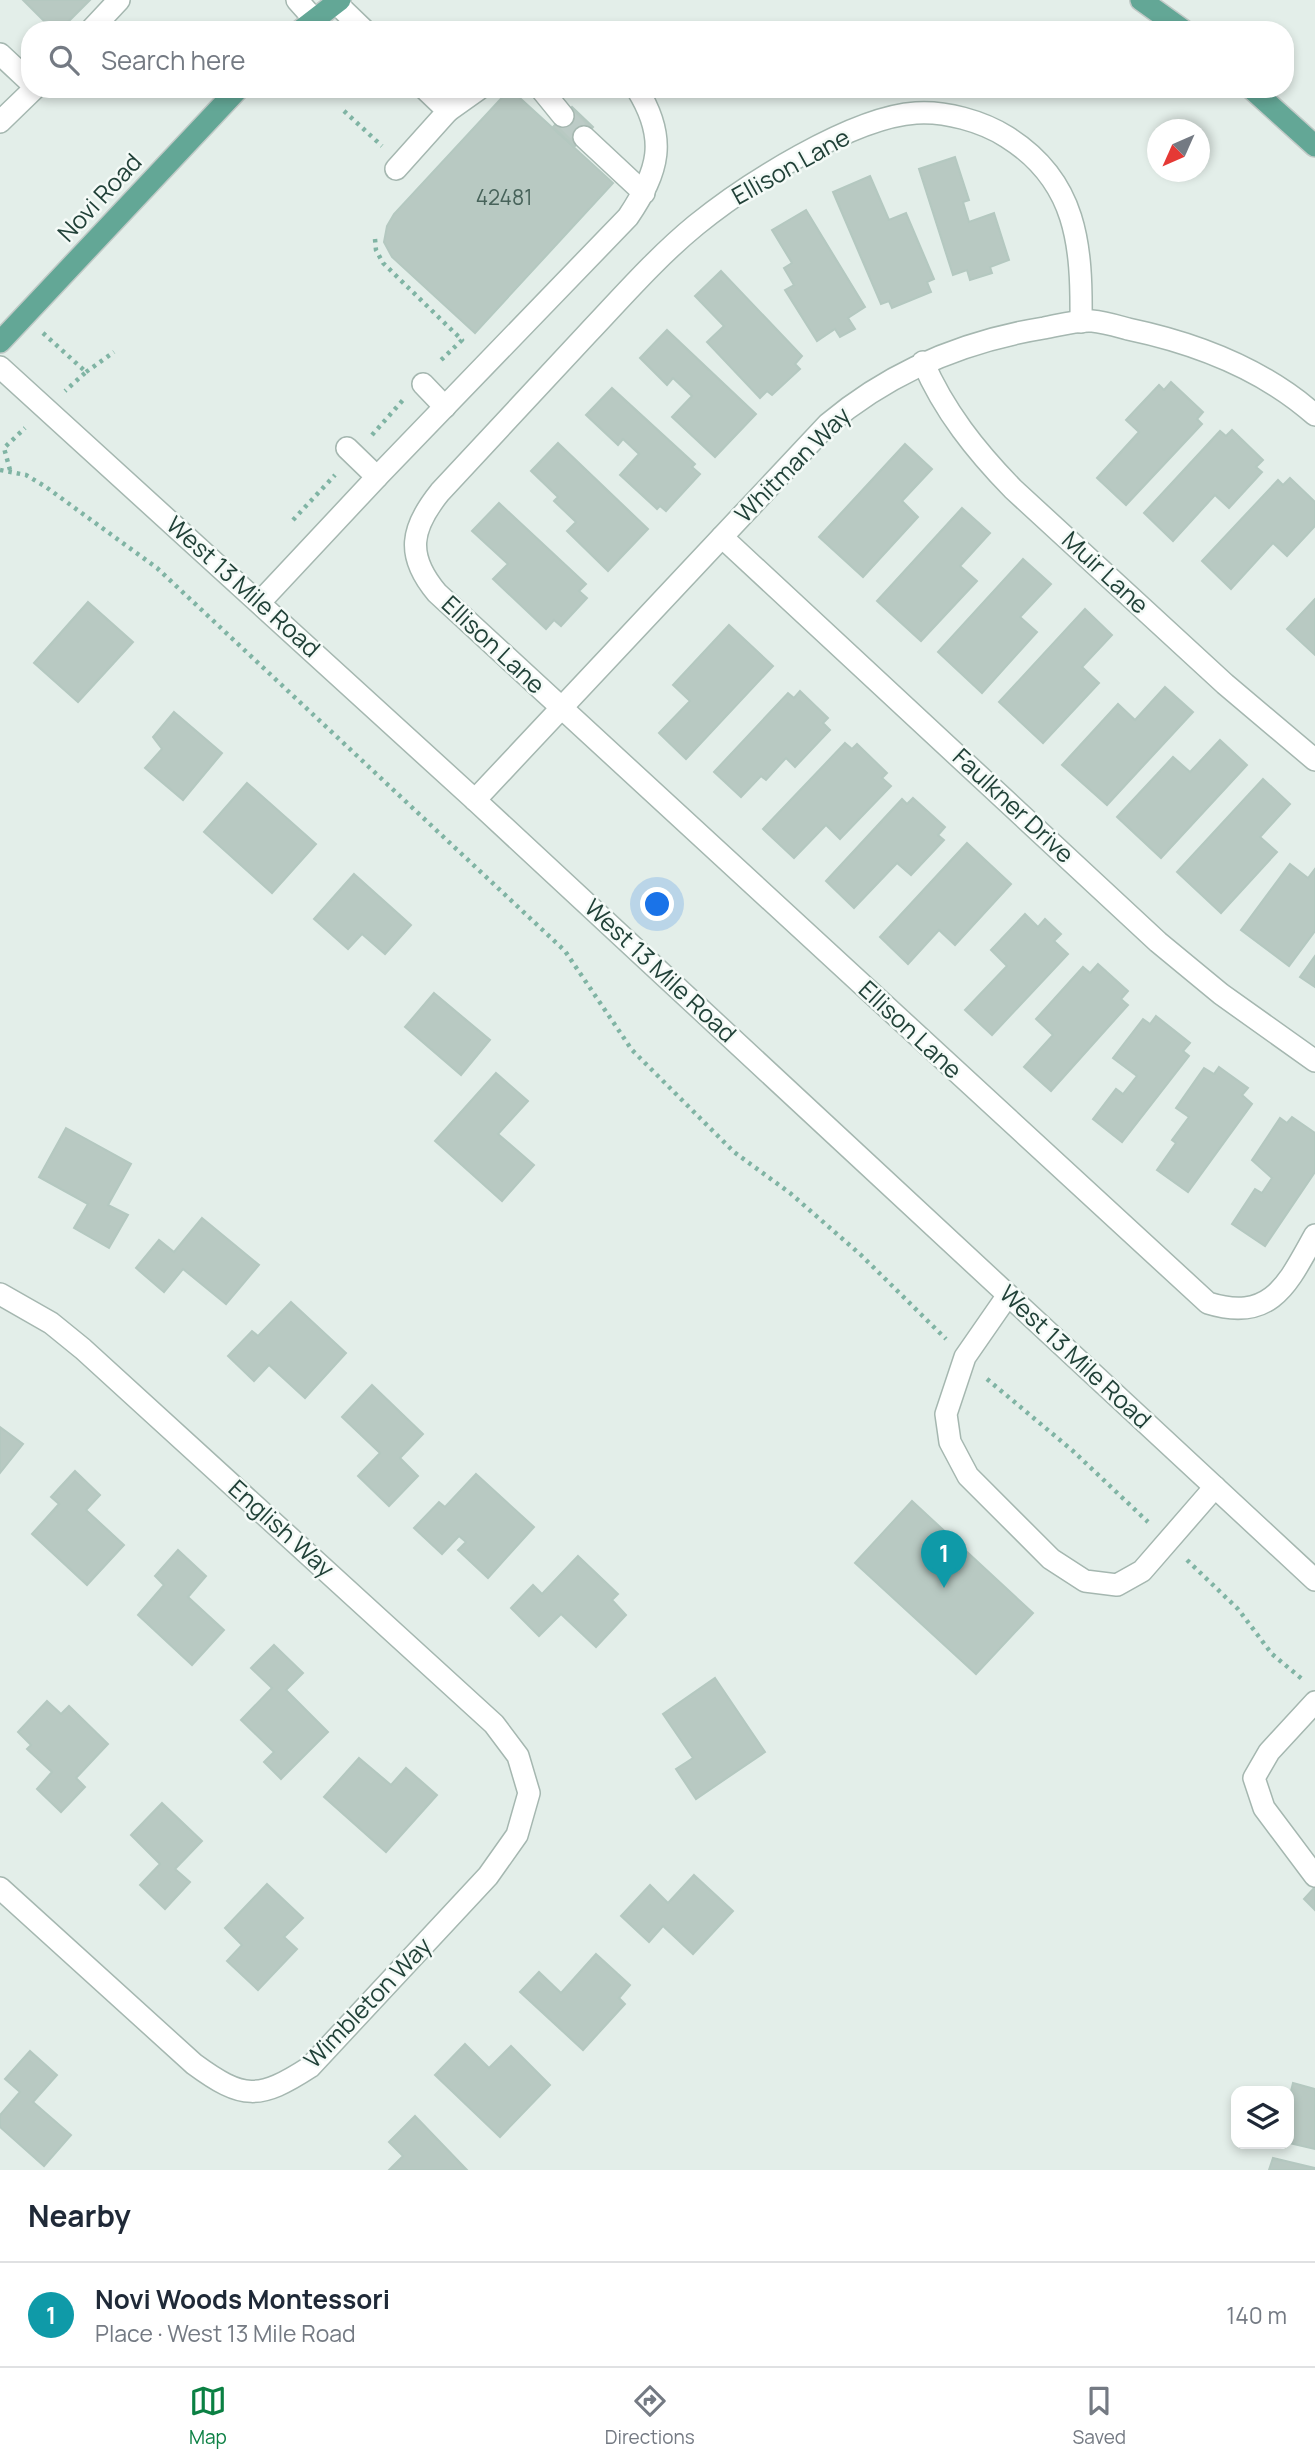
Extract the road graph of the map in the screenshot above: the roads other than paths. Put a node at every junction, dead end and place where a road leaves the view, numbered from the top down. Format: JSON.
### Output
{"nodes":[{"id":1,"x":119,"y":0,"type":"edge"},
{"id":2,"x":297,"y":0,"type":"edge"},
{"id":3,"x":1141,"y":0,"type":"edge"},
{"id":4,"x":338,"y":1,"type":"edge"},
{"id":5,"x":99,"y":21,"type":"edge"},
{"id":6,"x":306,"y":21,"type":"edge"},
{"id":7,"x":311,"y":21,"type":"edge"},
{"id":8,"x":355,"y":21,"type":"edge"},
{"id":9,"x":1170,"y":21,"type":"edge"},
{"id":10,"x":0,"y":54,"type":"edge"},
{"id":11,"x":21,"y":74,"type":"edge"},
{"id":12,"x":25,"y":98,"type":"edge"},
{"id":13,"x":230,"y":98,"type":"edge"},
{"id":14,"x":434,"y":98,"type":"edge"},
{"id":15,"x":466,"y":98,"type":"edge"},
{"id":16,"x":548,"y":98,"type":"edge"},
{"id":17,"x":642,"y":98,"type":"edge"},
{"id":18,"x":1262,"y":98,"type":"edge"},
{"id":19,"x":448,"y":111,"type":"junction"},
{"id":20,"x":563,"y":116,"type":"tunnel mouth"},
{"id":21,"x":0,"y":122,"type":"edge"},
{"id":22,"x":584,"y":137,"type":"tunnel mouth"},
{"id":23,"x":1315,"y":146,"type":"edge"},
{"id":24,"x":398,"y":166,"type":"road end"},
{"id":25,"x":644,"y":193,"type":"junction"},
{"id":26,"x":1081,"y":322,"type":"junction"},
{"id":27,"x":0,"y":342,"type":"edge"},
{"id":28,"x":923,"y":362,"type":"junction"},
{"id":29,"x":0,"y":367,"type":"edge"},
{"id":30,"x":414,"y":390,"type":"road end"},
{"id":31,"x":445,"y":407,"type":"junction"},
{"id":32,"x":1315,"y":415,"type":"edge"},
{"id":33,"x":351,"y":451,"type":"road end"},
{"id":34,"x":377,"y":477,"type":"junction"},
{"id":35,"x":722,"y":537,"type":"junction"},
{"id":36,"x":260,"y":602,"type":"junction"},
{"id":37,"x":561,"y":708,"type":"junction"},
{"id":38,"x":1315,"y":760,"type":"edge"},
{"id":39,"x":475,"y":800,"type":"junction"},
{"id":40,"x":1315,"y":1061,"type":"edge"},
{"id":41,"x":1315,"y":1235,"type":"edge"},
{"id":42,"x":0,"y":1294,"type":"edge"},
{"id":43,"x":1008,"y":1295,"type":"junction"},
{"id":44,"x":1215,"y":1487,"type":"junction"},
{"id":45,"x":1315,"y":1580,"type":"edge"},
{"id":46,"x":1311,"y":1693,"type":"edge"},
{"id":47,"x":529,"y":1793,"type":"joint"},
{"id":48,"x":1315,"y":1875,"type":"edge"},
{"id":49,"x":0,"y":1888,"type":"edge"}],
"edges":[{"from":1,"to":5,"type":"street"},
{"from":2,"to":6,"type":"street"},
{"from":3,"to":9,"type":"main road"},
{"from":4,"to":7,"type":"main road"},
{"from":4,"to":8,"type":"street"},
{"from":10,"to":11,"type":"street"},
{"from":12,"to":21,"type":"street"},
{"from":13,"to":27,"type":"main road","name":"Novi Road"},
{"from":14,"to":19,"type":"street"},
{"from":15,"to":19,"type":"street"},
{"from":16,"to":20,"type":"street"},
{"from":17,"to":25,"type":"street"},
{"from":18,"to":23,"type":"main road"},
{"from":19,"to":24,"type":"street"},
{"from":22,"to":25,"type":"street"},
{"from":25,"to":31,"type":"street"},
{"from":26,"to":28,"type":"street","name":"Whitman Way"},
{"from":26,"to":32,"type":"street","name":"Whitman Way"},
{"from":26,"to":37,"type":"street","name":"Ellison Lane"},
{"from":28,"to":35,"type":"street","name":"Whitman Way"},
{"from":28,"to":38,"type":"street","name":"Muir Lane"},
{"from":29,"to":36,"type":"street","name":"West 13 Mile Road"},
{"from":30,"to":31,"type":"street"},
{"from":31,"to":34,"type":"street"},
{"from":33,"to":34,"type":"street"},
{"from":34,"to":36,"type":"street"},
{"from":35,"to":37,"type":"street","name":"Whitman Way"},
{"from":35,"to":40,"type":"street","name":"Faulkner Drive"},
{"from":36,"to":39,"type":"street","name":"West 13 Mile Road"},
{"from":37,"to":39,"type":"street","name":"Whitman Way"},
{"from":37,"to":41,"type":"street","name":"Ellison Lane"},
{"from":39,"to":43,"type":"street","name":"West 13 Mile Road"},
{"from":42,"to":47,"type":"street","name":"English Way"},
{"from":43,"to":44,"type":"street","name":"West 13 Mile Road"},
{"from":43,"to":44,"type":"street"},
{"from":44,"to":45,"type":"street","name":"West 13 Mile Road"},
{"from":46,"to":48,"type":"street"},
{"from":47,"to":49,"type":"street","name":"Wimbleton Way"}]}
